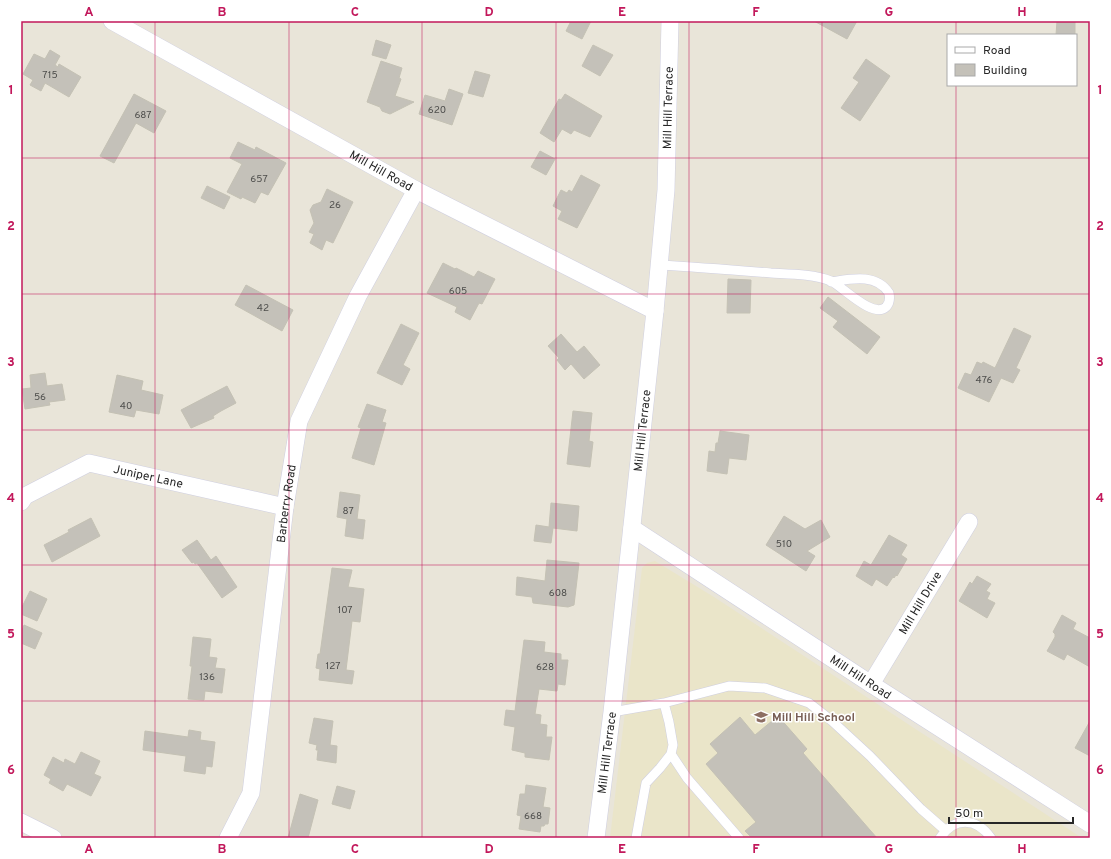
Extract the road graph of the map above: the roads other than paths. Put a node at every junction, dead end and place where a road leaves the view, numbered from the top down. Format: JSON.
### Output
{"nodes":[{"id":1,"x":112,"y":21,"type":"edge"},
{"id":2,"x":670,"y":21,"type":"edge"},
{"id":3,"x":416,"y":190,"type":"junction"},
{"id":4,"x":659,"y":265,"type":"junction"},
{"id":5,"x":831,"y":282,"type":"junction"},
{"id":6,"x":655,"y":311,"type":"junction"},
{"id":7,"x":21,"y":502,"type":"edge"},
{"id":8,"x":285,"y":507,"type":"junction"},
{"id":9,"x":969,"y":522,"type":"dead end"},
{"id":10,"x":632,"y":528,"type":"junction"},
{"id":11,"x":871,"y":684,"type":"junction"},
{"id":12,"x":664,"y":703,"type":"junction"},
{"id":13,"x":612,"y":712,"type":"junction"},
{"id":14,"x":671,"y":754,"type":"junction"},
{"id":15,"x":21,"y":822,"type":"edge"},
{"id":16,"x":1090,"y":824,"type":"edge"},
{"id":17,"x":942,"y":834,"type":"edge"},
{"id":18,"x":53,"y":838,"type":"edge"},
{"id":19,"x":228,"y":838,"type":"edge"},
{"id":20,"x":596,"y":838,"type":"edge"},
{"id":21,"x":636,"y":838,"type":"edge"},
{"id":22,"x":739,"y":838,"type":"edge"},
{"id":23,"x":990,"y":838,"type":"edge"}],
"edges":[{"from":1,"to":3,"type":"street","name":"Mill Hill Road"},
{"from":2,"to":4,"type":"street","name":"Mill Hill Terrace"},
{"from":3,"to":6,"type":"street","name":"Mill Hill Road"},
{"from":3,"to":8,"type":"street","name":"Barberry Road"},
{"from":4,"to":5,"type":"lane"},
{"from":4,"to":6,"type":"street","name":"Mill Hill Terrace"},
{"from":5,"to":5,"type":"lane"},
{"from":6,"to":10,"type":"street","name":"Mill Hill Terrace"},
{"from":7,"to":8,"type":"street","name":"Juniper Lane"},
{"from":8,"to":19,"type":"street","name":"Barberry Road"},
{"from":9,"to":11,"type":"street","name":"Mill Hill Drive"},
{"from":10,"to":11,"type":"street","name":"Mill Hill Road"},
{"from":10,"to":13,"type":"street","name":"Mill Hill Terrace"},
{"from":11,"to":16,"type":"street","name":"Mill Hill Road"},
{"from":12,"to":13,"type":"lane"},
{"from":12,"to":14,"type":"lane"},
{"from":12,"to":17,"type":"lane"},
{"from":13,"to":20,"type":"street","name":"Mill Hill Terrace"},
{"from":14,"to":21,"type":"lane"},
{"from":14,"to":22,"type":"lane"},
{"from":15,"to":18,"type":"street"},
{"from":17,"to":23,"type":"lane"}]}
